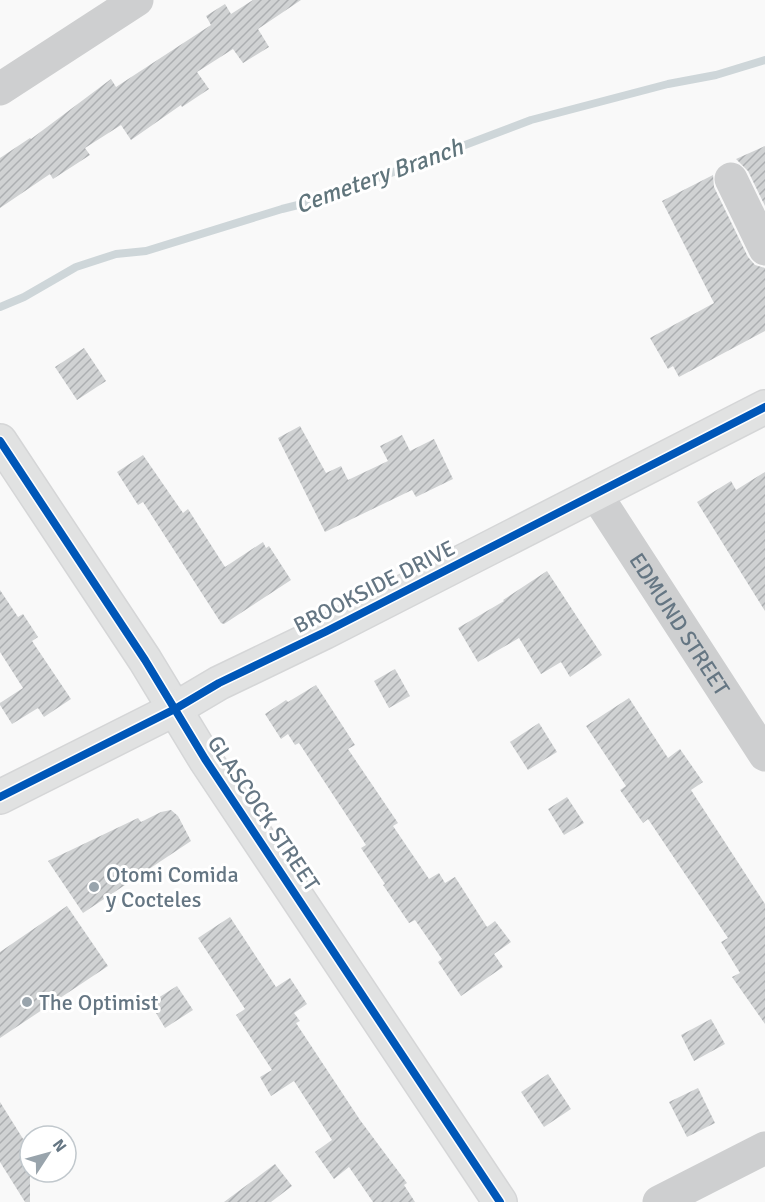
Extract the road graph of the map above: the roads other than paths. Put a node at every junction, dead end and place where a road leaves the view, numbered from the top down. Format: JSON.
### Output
{"nodes":[{"id":1,"x":137,"y":0,"type":"edge"},
{"id":2,"x":0,"y":89,"type":"edge"},
{"id":3,"x":731,"y":179,"type":"dead end"},
{"id":4,"x":765,"y":249,"type":"edge"},
{"id":5,"x":765,"y":407,"type":"edge"},
{"id":6,"x":0,"y":441,"type":"edge"},
{"id":7,"x":595,"y":493,"type":"junction"},
{"id":8,"x":175,"y":709,"type":"junction"},
{"id":9,"x":765,"y":755,"type":"edge"},
{"id":10,"x":0,"y":796,"type":"edge"},
{"id":11,"x":765,"y":1148,"type":"edge"},
{"id":12,"x":500,"y":1202,"type":"edge"},
{"id":13,"x":659,"y":1202,"type":"edge"}],
"edges":[{"from":1,"to":2,"type":"street"},
{"from":3,"to":4,"type":"street"},
{"from":5,"to":7,"type":"street","name":"BROOKSIDE DRIVE"},
{"from":6,"to":8,"type":"street","name":"GLASCOCK STREET"},
{"from":7,"to":8,"type":"street","name":"BROOKSIDE DRIVE"},
{"from":7,"to":9,"type":"street","name":"EDMUND STREET"},
{"from":8,"to":10,"type":"street","name":"BROOKSIDE DRIVE"},
{"from":8,"to":12,"type":"street","name":"GLASCOCK STREET"},
{"from":11,"to":13,"type":"street"}]}
